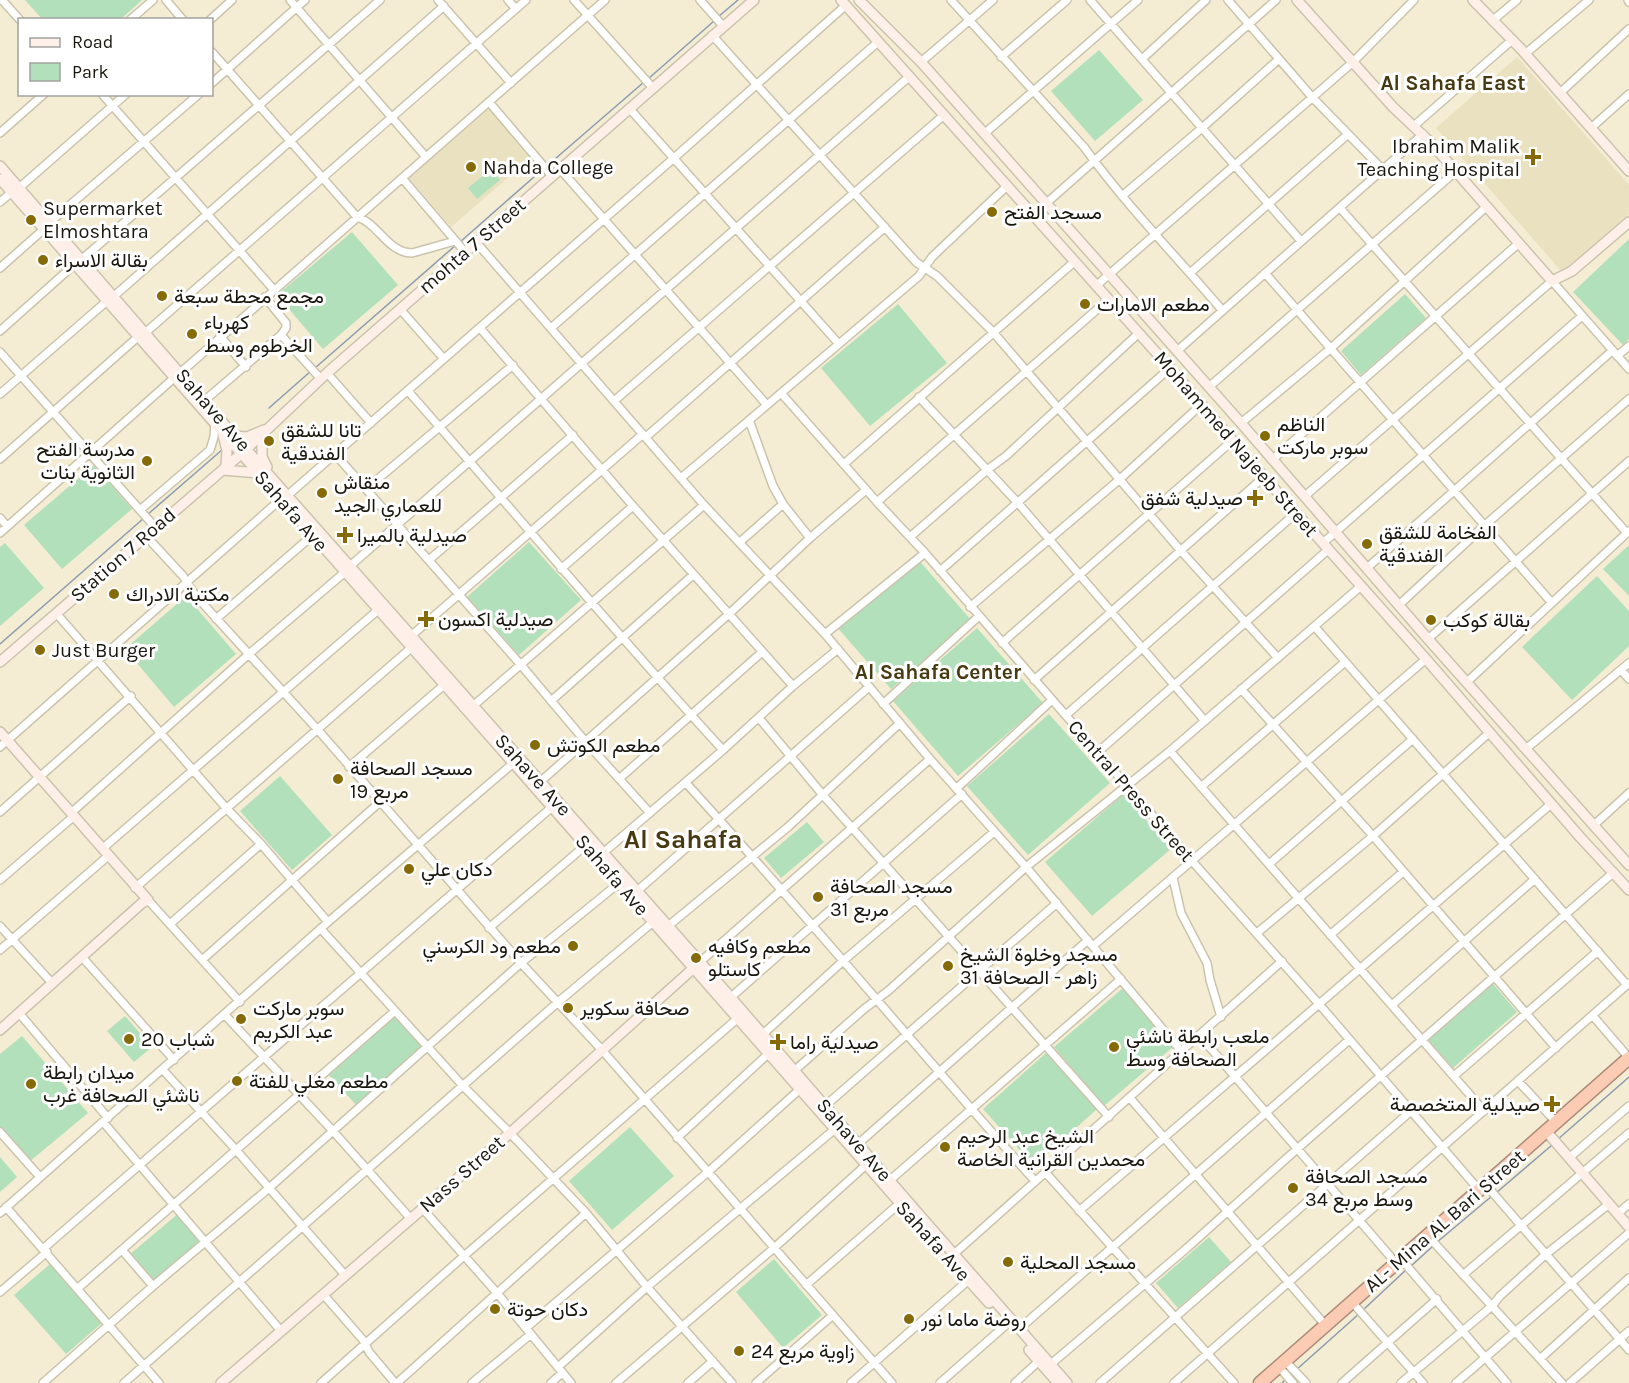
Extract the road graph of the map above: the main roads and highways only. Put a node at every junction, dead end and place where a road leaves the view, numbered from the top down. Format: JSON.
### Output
{"nodes":[{"id":1,"x":754,"y":0,"type":"edge"},
{"id":2,"x":859,"y":0,"type":"edge"},
{"id":3,"x":1297,"y":0,"type":"edge"},
{"id":4,"x":1473,"y":0,"type":"edge"},
{"id":5,"x":843,"y":3,"type":"edge"},
{"id":6,"x":1627,"y":164,"type":"edge"},
{"id":7,"x":0,"y":166,"type":"edge"},
{"id":8,"x":0,"y":179,"type":"edge"},
{"id":9,"x":15,"y":190,"type":"junction"},
{"id":10,"x":1629,"y":222,"type":"edge"},
{"id":11,"x":177,"y":375,"type":"junction"},
{"id":12,"x":271,"y":426,"type":"junction"},
{"id":13,"x":222,"y":433,"type":"junction"},
{"id":14,"x":262,"y":434,"type":"junction"},
{"id":15,"x":234,"y":436,"type":"junction"},
{"id":16,"x":244,"y":451,"type":"junction"},
{"id":17,"x":224,"y":469,"type":"junction"},
{"id":18,"x":258,"y":473,"type":"junction"},
{"id":19,"x":280,"y":486,"type":"junction"},
{"id":20,"x":284,"y":497,"type":"junction"},
{"id":21,"x":347,"y":569,"type":"junction"},
{"id":22,"x":0,"y":662,"type":"edge"},
{"id":23,"x":0,"y":732,"type":"edge"},
{"id":24,"x":4,"y":743,"type":"edge"},
{"id":25,"x":517,"y":761,"type":"junction"},
{"id":26,"x":1628,"y":861,"type":"edge"},
{"id":27,"x":1629,"y":890,"type":"edge"},
{"id":28,"x":697,"y":965,"type":"junction"},
{"id":29,"x":0,"y":1030,"type":"edge"},
{"id":30,"x":1629,"y":1058,"type":"edge"},
{"id":31,"x":1546,"y":1131,"type":"junction"},
{"id":32,"x":1629,"y":1227,"type":"edge"},
{"id":33,"x":971,"y":1278,"type":"junction"},
{"id":34,"x":227,"y":1381,"type":"edge"},
{"id":35,"x":1058,"y":1383,"type":"edge"},
{"id":36,"x":1068,"y":1383,"type":"edge"},
{"id":37,"x":1260,"y":1383,"type":"edge"}],
"edges":[{"from":1,"to":12,"type":"main road","name":"mohta 7 Street"},
{"from":2,"to":26,"type":"main road","name":"Mohammed Najeeb Street"},
{"from":3,"to":10,"type":"main road"},
{"from":4,"to":6,"type":"main road"},
{"from":5,"to":27,"type":"main road","name":"Mohammed Najeeb Street"},
{"from":7,"to":9,"type":"main road","name":"Sahave Ave"},
{"from":8,"to":9,"type":"main road"},
{"from":9,"to":11,"type":"main road","name":"Sahave Ave"},
{"from":11,"to":13,"type":"main road","name":"Sahafa Ave"},
{"from":11,"to":15,"type":"main road","name":"Sahave Ave"},
{"from":12,"to":14,"type":"main road","name":"mohta 7 Street"},
{"from":12,"to":15,"type":"main road"},
{"from":13,"to":16,"type":"main road","name":"Sahafa Ave"},
{"from":13,"to":17,"type":"main road"},
{"from":14,"to":16,"type":"main road","name":"mohta 7 Street"},
{"from":14,"to":19,"type":"main road"},
{"from":15,"to":16,"type":"main road","name":"Sahave Ave"},
{"from":16,"to":17,"type":"main road","name":"Station 7 Road"},
{"from":16,"to":18,"type":"main road","name":"Sahafa Ave"},
{"from":16,"to":19,"type":"main road","name":"Sahave Ave"},
{"from":17,"to":18,"type":"main road"},
{"from":17,"to":22,"type":"main road","name":"Station 7 Road"},
{"from":18,"to":20,"type":"main road","name":"Sahafa Ave"},
{"from":19,"to":20,"type":"main road","name":"Sahave Ave"},
{"from":20,"to":21,"type":"main road","name":"Sahave Ave"},
{"from":20,"to":21,"type":"main road","name":"Sahafa Ave"},
{"from":21,"to":25,"type":"main road","name":"Sahave Ave"},
{"from":21,"to":25,"type":"main road","name":"Sahafa Ave"},
{"from":23,"to":24,"type":"main road"},
{"from":24,"to":29,"type":"main road"},
{"from":25,"to":28,"type":"main road","name":"Sahave Ave"},
{"from":25,"to":28,"type":"main road","name":"Sahafa Ave"},
{"from":28,"to":33,"type":"main road","name":"Sahave Ave"},
{"from":28,"to":33,"type":"main road","name":"Sahafa Ave"},
{"from":28,"to":34,"type":"main road","name":"Nass Street"},
{"from":30,"to":31,"type":"highway","name":"AL- Mina AL Bari Street"},
{"from":31,"to":32,"type":"main road"},
{"from":31,"to":37,"type":"highway","name":"AL- Mina AL Bari Street"},
{"from":33,"to":35,"type":"main road","name":"Sahafa Ave"},
{"from":33,"to":36,"type":"main road","name":"Sahave Ave"}]}
